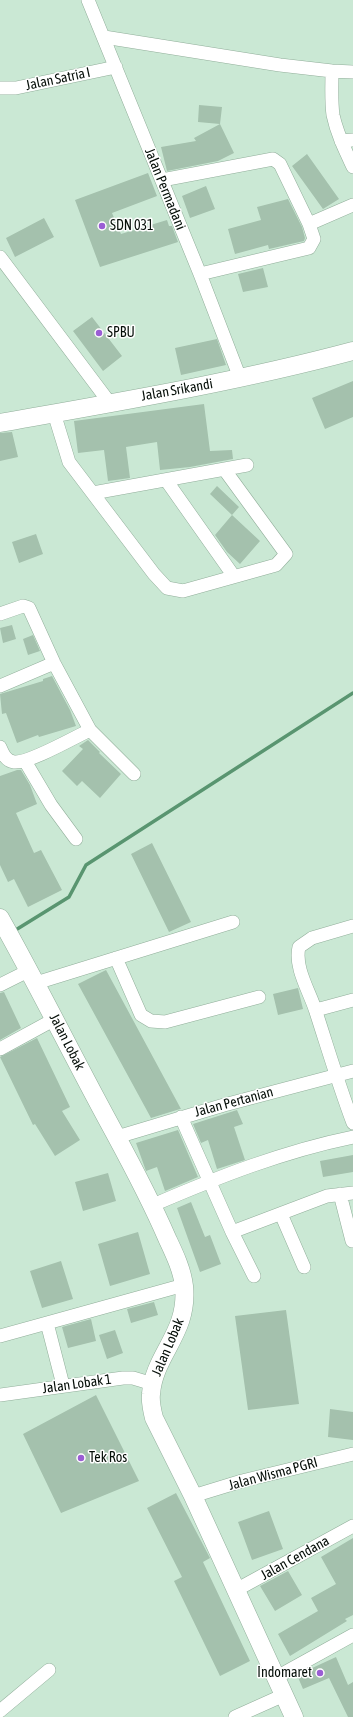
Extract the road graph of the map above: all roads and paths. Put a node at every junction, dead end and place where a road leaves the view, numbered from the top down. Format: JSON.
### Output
{"nodes":[{"id":1,"x":88,"y":0,"type":"edge"},
{"id":2,"x":104,"y":37,"type":"junction"},
{"id":3,"x":116,"y":67,"type":"junction"},
{"id":4,"x":332,"y":71,"type":"junction"},
{"id":5,"x":353,"y":72,"type":"edge"},
{"id":6,"x":0,"y":88,"type":"edge"},
{"id":7,"x":347,"y":141,"type":"edge"},
{"id":8,"x":353,"y":167,"type":"edge"},
{"id":9,"x":162,"y":180,"type":"junction"},
{"id":10,"x":353,"y":204,"type":"edge"},
{"id":11,"x":309,"y":224,"type":"junction"},
{"id":12,"x":0,"y":257,"type":"edge"},
{"id":13,"x":200,"y":274,"type":"junction"},
{"id":14,"x":353,"y":351,"type":"edge"},
{"id":15,"x":240,"y":378,"type":"junction"},
{"id":16,"x":109,"y":402,"type":"junction"},
{"id":17,"x":54,"y":413,"type":"junction"},
{"id":18,"x":0,"y":422,"type":"edge"},
{"id":19,"x":247,"y":465,"type":"dead end"},
{"id":20,"x":224,"y":469,"type":"junction"},
{"id":21,"x":166,"y":480,"type":"junction"},
{"id":22,"x":93,"y":493,"type":"junction"},
{"id":23,"x":233,"y":575,"type":"junction"},
{"id":24,"x":0,"y":614,"type":"edge"},
{"id":25,"x":54,"y":663,"type":"junction"},
{"id":26,"x":0,"y":686,"type":"edge"},
{"id":27,"x":90,"y":730,"type":"junction"},
{"id":28,"x":0,"y":747,"type":"edge"},
{"id":29,"x":25,"y":761,"type":"junction"},
{"id":30,"x":134,"y":774,"type":"dead end"},
{"id":31,"x":76,"y":839,"type":"dead end"},
{"id":32,"x":0,"y":918,"type":"edge"},
{"id":33,"x":233,"y":922,"type":"dead end"},
{"id":34,"x":353,"y":926,"type":"edge"},
{"id":35,"x":116,"y":958,"type":"junction"},
{"id":36,"x":33,"y":977,"type":"junction"},
{"id":37,"x":0,"y":985,"type":"edge"},
{"id":38,"x":259,"y":998,"type":"dead end"},
{"id":39,"x":353,"y":1000,"type":"edge"},
{"id":40,"x":316,"y":1010,"type":"junction"},
{"id":41,"x":55,"y":1019,"type":"junction"},
{"id":42,"x":0,"y":1049,"type":"edge"},
{"id":43,"x":353,"y":1071,"type":"edge"},
{"id":44,"x":335,"y":1075,"type":"junction"},
{"id":45,"x":181,"y":1117,"type":"junction"},
{"id":46,"x":353,"y":1123,"type":"edge"},
{"id":47,"x":117,"y":1137,"type":"junction"},
{"id":48,"x":353,"y":1137,"type":"edge"},
{"id":49,"x":209,"y":1181,"type":"junction"},
{"id":50,"x":353,"y":1193,"type":"edge"},
{"id":51,"x":340,"y":1194,"type":"junction"},
{"id":52,"x":153,"y":1205,"type":"junction"},
{"id":53,"x":281,"y":1214,"type":"junction"},
{"id":54,"x":232,"y":1232,"type":"junction"},
{"id":55,"x":352,"y":1241,"type":"edge"},
{"id":56,"x":304,"y":1267,"type":"dead end"},
{"id":57,"x":254,"y":1276,"type":"dead end"},
{"id":58,"x":184,"y":1285,"type":"junction"},
{"id":59,"x":47,"y":1323,"type":"junction"},
{"id":60,"x":0,"y":1336,"type":"edge"},
{"id":61,"x":153,"y":1384,"type":"junction"},
{"id":62,"x":63,"y":1385,"type":"junction"},
{"id":63,"x":0,"y":1395,"type":"edge"},
{"id":64,"x":353,"y":1454,"type":"edge"},
{"id":65,"x":193,"y":1496,"type":"junction"},
{"id":66,"x":353,"y":1526,"type":"edge"},
{"id":67,"x":236,"y":1590,"type":"junction"},
{"id":68,"x":353,"y":1635,"type":"edge"},
{"id":69,"x":49,"y":1670,"type":"dead end"},
{"id":70,"x":277,"y":1677,"type":"junction"},
{"id":71,"x":284,"y":1695,"type":"junction"},
{"id":72,"x":0,"y":1711,"type":"edge"},
{"id":73,"x":235,"y":1717,"type":"edge"},
{"id":74,"x":294,"y":1717,"type":"edge"}],
"edges":[{"from":1,"to":2,"type":"street","name":"Jalan Permadani"},
{"from":2,"to":3,"type":"street","name":"Jalan Permadani"},
{"from":2,"to":4,"type":"street"},
{"from":3,"to":6,"type":"street","name":"Jalan Satria I"},
{"from":3,"to":9,"type":"street","name":"Jalan Permadani"},
{"from":4,"to":5,"type":"street"},
{"from":4,"to":7,"type":"street"},
{"from":7,"to":8,"type":"street"},
{"from":9,"to":11,"type":"street"},
{"from":9,"to":13,"type":"street","name":"Jalan Permadani"},
{"from":10,"to":11,"type":"street"},
{"from":11,"to":13,"type":"street"},
{"from":12,"to":16,"type":"street"},
{"from":13,"to":15,"type":"street","name":"Jalan Permadani"},
{"from":14,"to":15,"type":"main road","name":"Jalan Srikandi"},
{"from":15,"to":16,"type":"main road","name":"Jalan Srikandi"},
{"from":16,"to":17,"type":"main road","name":"Jalan Srikandi"},
{"from":17,"to":18,"type":"main road","name":"Jalan Srikandi"},
{"from":17,"to":22,"type":"street"},
{"from":19,"to":20,"type":"street"},
{"from":20,"to":21,"type":"street"},
{"from":20,"to":23,"type":"street"},
{"from":21,"to":22,"type":"street"},
{"from":21,"to":23,"type":"street"},
{"from":22,"to":23,"type":"street"},
{"from":24,"to":25,"type":"street"},
{"from":25,"to":26,"type":"street"},
{"from":25,"to":27,"type":"street"},
{"from":27,"to":29,"type":"street"},
{"from":27,"to":30,"type":"street"},
{"from":28,"to":29,"type":"street"},
{"from":29,"to":31,"type":"street"},
{"from":32,"to":36,"type":"main road","name":"Jalan Lobak"},
{"from":33,"to":35,"type":"street"},
{"from":34,"to":40,"type":"street"},
{"from":35,"to":36,"type":"street"},
{"from":35,"to":38,"type":"street"},
{"from":36,"to":37,"type":"street"},
{"from":36,"to":41,"type":"main road","name":"Jalan Lobak"},
{"from":39,"to":40,"type":"street"},
{"from":40,"to":44,"type":"street"},
{"from":41,"to":42,"type":"street"},
{"from":41,"to":47,"type":"main road","name":"Jalan Lobak"},
{"from":43,"to":44,"type":"street","name":"Jalan Pertanian"},
{"from":44,"to":45,"type":"street","name":"Jalan Pertanian"},
{"from":44,"to":46,"type":"street"},
{"from":45,"to":47,"type":"street","name":"Jalan Pertanian"},
{"from":45,"to":49,"type":"street"},
{"from":47,"to":52,"type":"main road","name":"Jalan Lobak"},
{"from":48,"to":49,"type":"street"},
{"from":49,"to":52,"type":"street"},
{"from":49,"to":54,"type":"street"},
{"from":50,"to":51,"type":"street"},
{"from":51,"to":53,"type":"street"},
{"from":51,"to":55,"type":"street"},
{"from":52,"to":58,"type":"main road","name":"Jalan Lobak"},
{"from":53,"to":54,"type":"street"},
{"from":53,"to":56,"type":"street"},
{"from":54,"to":57,"type":"street"},
{"from":58,"to":59,"type":"street"},
{"from":58,"to":61,"type":"main road","name":"Jalan Lobak"},
{"from":59,"to":60,"type":"street"},
{"from":59,"to":62,"type":"street"},
{"from":61,"to":62,"type":"street","name":"Jalan Lobak 1"},
{"from":61,"to":65,"type":"main road","name":"Jalan Lobak"},
{"from":62,"to":63,"type":"street","name":"Jalan Lobak 1"},
{"from":64,"to":65,"type":"street","name":"Jalan Wisma PGRI"},
{"from":65,"to":67,"type":"main road","name":"Jalan Lobak"},
{"from":66,"to":67,"type":"street","name":"Jalan Cendana"},
{"from":67,"to":70,"type":"main road","name":"Jalan Lobak"},
{"from":68,"to":70,"type":"street"},
{"from":69,"to":72,"type":"street"},
{"from":70,"to":71,"type":"main road","name":"Jalan Lobak"},
{"from":71,"to":73,"type":"street"},
{"from":71,"to":74,"type":"main road","name":"Jalan Lobak"}]}
